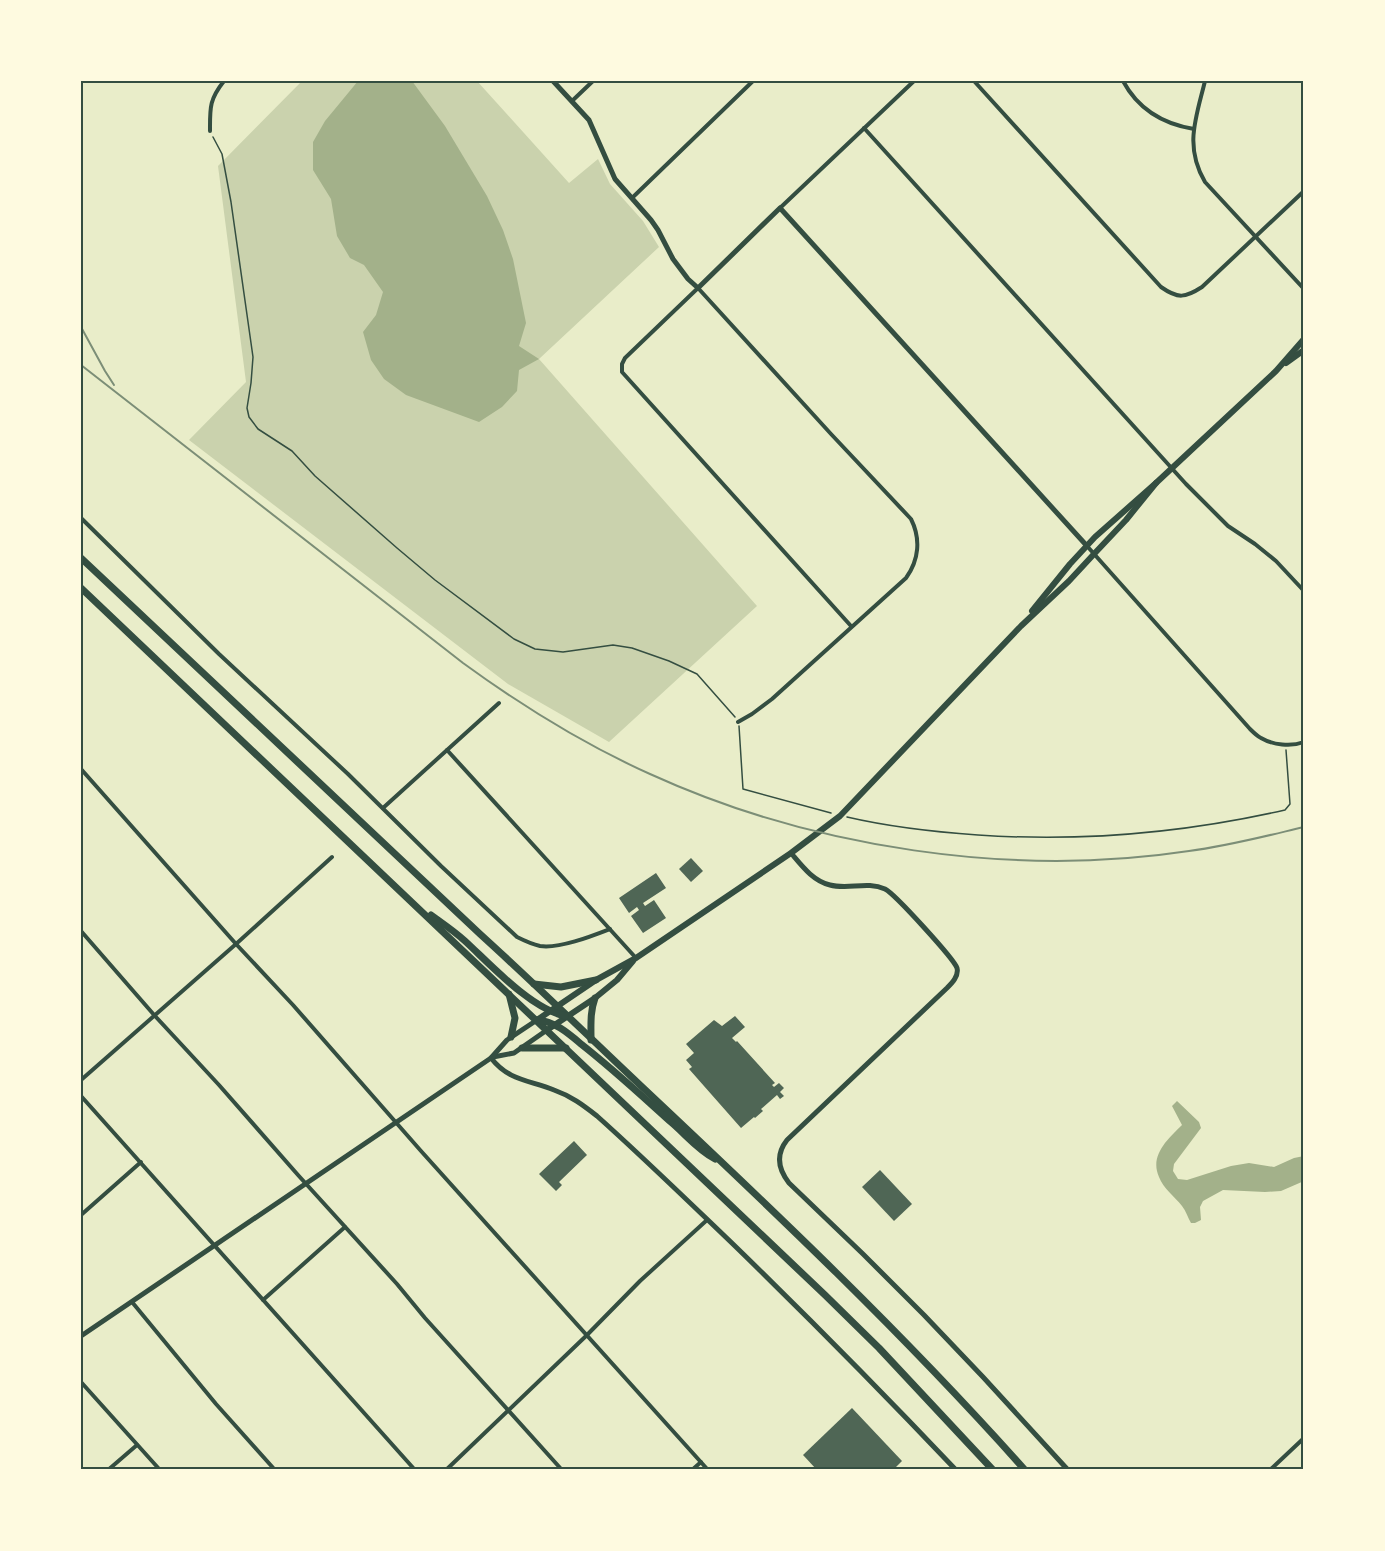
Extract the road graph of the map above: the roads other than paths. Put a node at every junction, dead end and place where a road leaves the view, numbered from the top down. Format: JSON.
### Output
{"nodes":[{"id":1,"x":224,"y":81,"type":"edge"},
{"id":2,"x":553,"y":81,"type":"edge"},
{"id":3,"x":593,"y":81,"type":"edge"},
{"id":4,"x":753,"y":81,"type":"edge"},
{"id":5,"x":914,"y":81,"type":"edge"},
{"id":6,"x":974,"y":81,"type":"edge"},
{"id":7,"x":1123,"y":81,"type":"edge"},
{"id":8,"x":1205,"y":81,"type":"edge"},
{"id":9,"x":572,"y":101,"type":"junction"},
{"id":10,"x":864,"y":128,"type":"junction"},
{"id":11,"x":1194,"y":129,"type":"junction"},
{"id":12,"x":210,"y":131,"type":"road end"},
{"id":13,"x":1304,"y":191,"type":"edge"},
{"id":14,"x":632,"y":199,"type":"junction"},
{"id":15,"x":780,"y":208,"type":"junction"},
{"id":16,"x":1254,"y":237,"type":"junction"},
{"id":17,"x":698,"y":288,"type":"junction"},
{"id":18,"x":1304,"y":290,"type":"edge"},
{"id":19,"x":1304,"y":339,"type":"edge"},
{"id":20,"x":1304,"y":350,"type":"edge"},
{"id":21,"x":1276,"y":371,"type":"junction"},
{"id":22,"x":1172,"y":468,"type":"junction"},
{"id":23,"x":1155,"y":483,"type":"junction"},
{"id":24,"x":81,"y":518,"type":"edge"},
{"id":25,"x":1087,"y":546,"type":"junction"},
{"id":26,"x":1094,"y":555,"type":"junction"},
{"id":27,"x":81,"y":558,"type":"edge"},
{"id":28,"x":81,"y":588,"type":"edge"},
{"id":29,"x":1304,"y":591,"type":"edge"},
{"id":30,"x":851,"y":626,"type":"junction"},
{"id":31,"x":1021,"y":626,"type":"junction"},
{"id":32,"x":499,"y":703,"type":"dead end"},
{"id":33,"x":738,"y":722,"type":"road end"},
{"id":34,"x":1304,"y":742,"type":"edge"},
{"id":35,"x":447,"y":750,"type":"junction"},
{"id":36,"x":81,"y":769,"type":"edge"},
{"id":37,"x":383,"y":808,"type":"junction"},
{"id":38,"x":791,"y":854,"type":"junction"},
{"id":39,"x":332,"y":857,"type":"dead end"},
{"id":40,"x":399,"y":889,"type":"junction"},
{"id":41,"x":610,"y":929,"type":"junction"},
{"id":42,"x":81,"y":931,"type":"edge"},
{"id":43,"x":236,"y":944,"type":"junction"},
{"id":44,"x":636,"y":958,"type":"junction"},
{"id":45,"x":596,"y":980,"type":"junction"},
{"id":46,"x":534,"y":984,"type":"junction"},
{"id":47,"x":509,"y":994,"type":"junction"},
{"id":48,"x":596,"y":998,"type":"junction"},
{"id":49,"x":553,"y":1009,"type":"junction"},
{"id":50,"x":156,"y":1016,"type":"junction"},
{"id":51,"x":567,"y":1017,"type":"junction"},
{"id":52,"x":537,"y":1020,"type":"junction"},
{"id":53,"x":555,"y":1025,"type":"junction"},
{"id":54,"x":547,"y":1030,"type":"junction"},
{"id":55,"x":511,"y":1037,"type":"junction"},
{"id":56,"x":591,"y":1040,"type":"junction"},
{"id":57,"x":522,"y":1048,"type":"junction"},
{"id":58,"x":566,"y":1048,"type":"junction"},
{"id":59,"x":491,"y":1058,"type":"junction"},
{"id":60,"x":81,"y":1080,"type":"edge"},
{"id":61,"x":81,"y":1096,"type":"edge"},
{"id":62,"x":396,"y":1122,"type":"junction"},
{"id":63,"x":141,"y":1162,"type":"junction"},
{"id":64,"x":724,"y":1164,"type":"junction"},
{"id":65,"x":306,"y":1185,"type":"junction"},
{"id":66,"x":81,"y":1215,"type":"edge"},
{"id":67,"x":707,"y":1220,"type":"junction"},
{"id":68,"x":345,"y":1227,"type":"junction"},
{"id":69,"x":215,"y":1245,"type":"junction"},
{"id":70,"x":263,"y":1300,"type":"junction"},
{"id":71,"x":132,"y":1302,"type":"junction"},
{"id":72,"x":81,"y":1336,"type":"edge"},
{"id":73,"x":586,"y":1336,"type":"junction"},
{"id":74,"x":81,"y":1382,"type":"edge"},
{"id":75,"x":508,"y":1411,"type":"junction"},
{"id":76,"x":1304,"y":1438,"type":"edge"},
{"id":77,"x":137,"y":1445,"type":"junction"},
{"id":78,"x":701,"y":1462,"type":"junction"},
{"id":79,"x":108,"y":1470,"type":"edge"},
{"id":80,"x":160,"y":1470,"type":"edge"},
{"id":81,"x":275,"y":1470,"type":"edge"},
{"id":82,"x":415,"y":1470,"type":"edge"},
{"id":83,"x":447,"y":1470,"type":"edge"},
{"id":84,"x":562,"y":1470,"type":"edge"},
{"id":85,"x":692,"y":1470,"type":"edge"},
{"id":86,"x":708,"y":1470,"type":"edge"},
{"id":87,"x":956,"y":1470,"type":"edge"},
{"id":88,"x":993,"y":1470,"type":"edge"},
{"id":89,"x":1025,"y":1470,"type":"edge"},
{"id":90,"x":1068,"y":1470,"type":"edge"},
{"id":91,"x":1270,"y":1470,"type":"edge"}],
"edges":[{"from":1,"to":12,"type":"street"},
{"from":2,"to":9,"type":"street"},
{"from":3,"to":9,"type":"street"},
{"from":4,"to":14,"type":"street"},
{"from":5,"to":10,"type":"street"},
{"from":6,"to":16,"type":"street"},
{"from":7,"to":11,"type":"street"},
{"from":8,"to":11,"type":"street"},
{"from":9,"to":14,"type":"street"},
{"from":10,"to":15,"type":"street"},
{"from":10,"to":22,"type":"street"},
{"from":11,"to":16,"type":"street"},
{"from":13,"to":16,"type":"street"},
{"from":14,"to":17,"type":"street"},
{"from":15,"to":17,"type":"street"},
{"from":15,"to":25,"type":"street"},
{"from":16,"to":18,"type":"street"},
{"from":17,"to":30,"type":"street"},
{"from":17,"to":30,"type":"street"},
{"from":19,"to":21,"type":"main road"},
{"from":20,"to":21,"type":"main road"},
{"from":21,"to":22,"type":"main road"},
{"from":22,"to":23,"type":"main road"},
{"from":22,"to":29,"type":"street"},
{"from":23,"to":25,"type":"main road"},
{"from":23,"to":26,"type":"main road"},
{"from":24,"to":37,"type":"street"},
{"from":25,"to":26,"type":"street"},
{"from":25,"to":31,"type":"main road"},
{"from":26,"to":31,"type":"main road"},
{"from":26,"to":34,"type":"street"},
{"from":27,"to":46,"type":"main road"},
{"from":28,"to":40,"type":"main road"},
{"from":30,"to":33,"type":"street"},
{"from":31,"to":38,"type":"main road"},
{"from":32,"to":35,"type":"street"},
{"from":35,"to":37,"type":"street"},
{"from":35,"to":41,"type":"street"},
{"from":36,"to":43,"type":"street"},
{"from":37,"to":41,"type":"street"},
{"from":38,"to":44,"type":"main road"},
{"from":38,"to":90,"type":"street"},
{"from":39,"to":43,"type":"street"},
{"from":40,"to":47,"type":"main road"},
{"from":40,"to":49,"type":"main road"},
{"from":41,"to":44,"type":"street"},
{"from":42,"to":50,"type":"street"},
{"from":43,"to":50,"type":"street"},
{"from":43,"to":62,"type":"street"},
{"from":44,"to":45,"type":"main road"},
{"from":44,"to":48,"type":"main road"},
{"from":45,"to":46,"type":"main road"},
{"from":45,"to":49,"type":"main road"},
{"from":46,"to":49,"type":"main road"},
{"from":47,"to":52,"type":"main road"},
{"from":47,"to":55,"type":"main road"},
{"from":48,"to":51,"type":"main road"},
{"from":48,"to":56,"type":"main road"},
{"from":49,"to":51,"type":"main road"},
{"from":49,"to":52,"type":"main road"},
{"from":50,"to":60,"type":"street"},
{"from":50,"to":65,"type":"street"},
{"from":51,"to":53,"type":"main road"},
{"from":51,"to":56,"type":"main road"},
{"from":52,"to":53,"type":"main road"},
{"from":52,"to":54,"type":"main road"},
{"from":52,"to":55,"type":"street"},
{"from":53,"to":54,"type":"main road"},
{"from":53,"to":64,"type":"main road"},
{"from":54,"to":57,"type":"street"},
{"from":54,"to":58,"type":"main road"},
{"from":55,"to":59,"type":"street"},
{"from":56,"to":64,"type":"main road"},
{"from":57,"to":58,"type":"main road"},
{"from":57,"to":59,"type":"street"},
{"from":58,"to":88,"type":"main road"},
{"from":59,"to":62,"type":"street"},
{"from":59,"to":67,"type":"street"},
{"from":61,"to":63,"type":"street"},
{"from":62,"to":65,"type":"street"},
{"from":62,"to":73,"type":"street"},
{"from":63,"to":66,"type":"street"},
{"from":63,"to":69,"type":"street"},
{"from":64,"to":89,"type":"main road"},
{"from":65,"to":68,"type":"street"},
{"from":65,"to":69,"type":"street"},
{"from":67,"to":73,"type":"street"},
{"from":67,"to":87,"type":"street"},
{"from":68,"to":70,"type":"street"},
{"from":68,"to":75,"type":"street"},
{"from":69,"to":70,"type":"street"},
{"from":69,"to":71,"type":"street"},
{"from":70,"to":82,"type":"street"},
{"from":71,"to":72,"type":"street"},
{"from":71,"to":81,"type":"street"},
{"from":73,"to":75,"type":"street"},
{"from":73,"to":78,"type":"street"},
{"from":74,"to":77,"type":"street"},
{"from":75,"to":83,"type":"street"},
{"from":75,"to":84,"type":"street"},
{"from":76,"to":91,"type":"street"},
{"from":77,"to":79,"type":"street"},
{"from":77,"to":80,"type":"street"},
{"from":78,"to":85,"type":"street"},
{"from":78,"to":86,"type":"street"}]}
